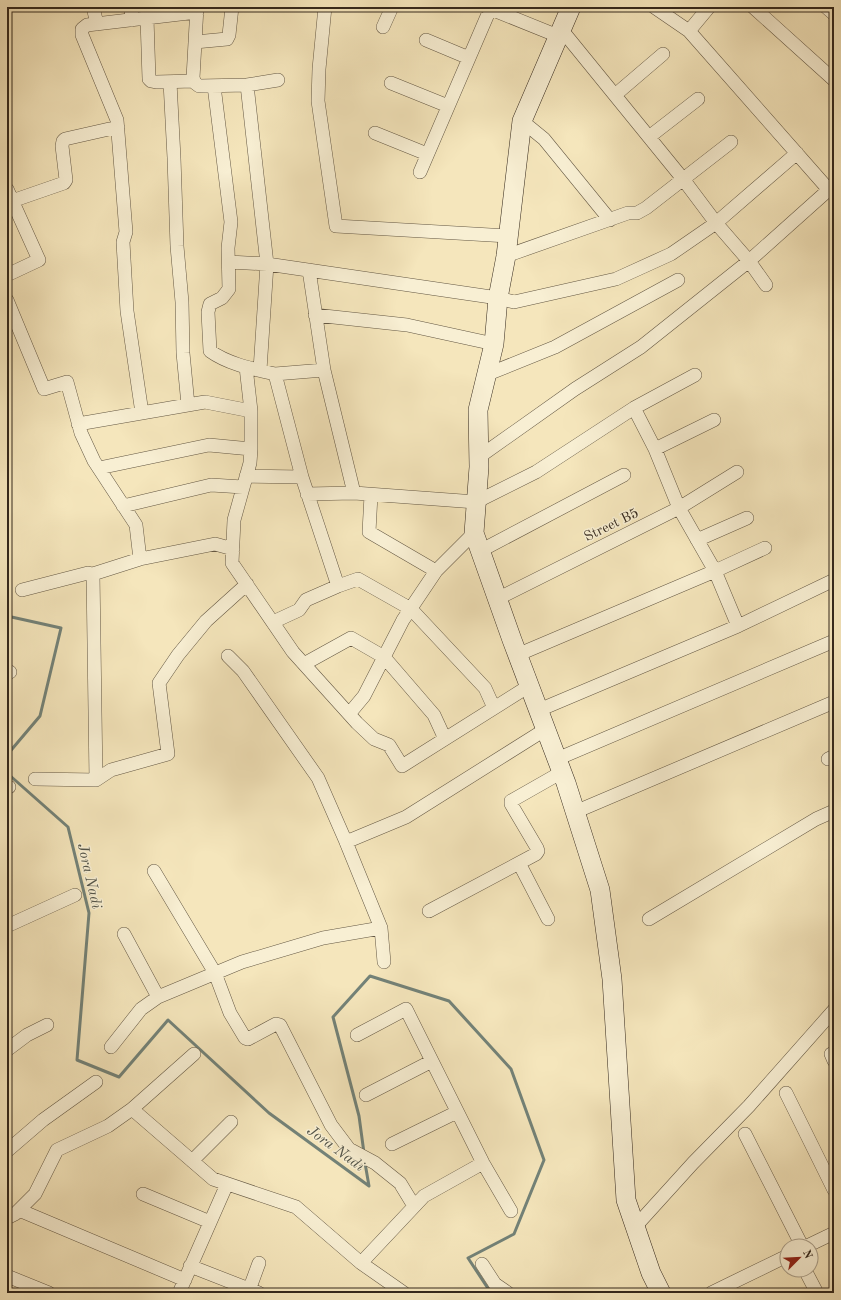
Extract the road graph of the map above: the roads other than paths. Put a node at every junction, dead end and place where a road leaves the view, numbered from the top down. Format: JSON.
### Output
{"nodes":[{"id":1,"x":93,"y":7,"type":"edge"},
{"id":2,"x":232,"y":7,"type":"edge"},
{"id":3,"x":325,"y":7,"type":"edge"},
{"id":4,"x":392,"y":7,"type":"edge"},
{"id":5,"x":571,"y":7,"type":"edge"},
{"id":6,"x":654,"y":7,"type":"edge"},
{"id":7,"x":709,"y":7,"type":"edge"},
{"id":8,"x":753,"y":7,"type":"edge"},
{"id":9,"x":826,"y":7,"type":"edge"},
{"id":10,"x":489,"y":8,"type":"edge"},
{"id":11,"x":197,"y":10,"type":"edge"},
{"id":12,"x":131,"y":13,"type":"edge"},
{"id":13,"x":153,"y":14,"type":"edge"},
{"id":14,"x":834,"y":14,"type":"edge"},
{"id":15,"x":97,"y":24,"type":"junction"},
{"id":16,"x":383,"y":27,"type":"dead end"},
{"id":17,"x":689,"y":31,"type":"junction"},
{"id":18,"x":560,"y":32,"type":"junction"},
{"id":19,"x":426,"y":40,"type":"dead end"},
{"id":20,"x":195,"y":42,"type":"junction"},
{"id":21,"x":663,"y":54,"type":"dead end"},
{"id":22,"x":469,"y":58,"type":"junction"},
{"id":23,"x":194,"y":80,"type":"junction"},
{"id":24,"x":278,"y":80,"type":"dead end"},
{"id":25,"x":834,"y":80,"type":"edge"},
{"id":26,"x":170,"y":82,"type":"junction"},
{"id":27,"x":391,"y":83,"type":"dead end"},
{"id":28,"x":247,"y":85,"type":"junction"},
{"id":29,"x":214,"y":86,"type":"junction"},
{"id":30,"x":615,"y":95,"type":"junction"},
{"id":31,"x":698,"y":99,"type":"dead end"},
{"id":32,"x":448,"y":106,"type":"junction"},
{"id":33,"x":522,"y":121,"type":"junction"},
{"id":34,"x":118,"y":127,"type":"junction"},
{"id":35,"x":375,"y":133,"type":"dead end"},
{"id":36,"x":649,"y":137,"type":"junction"},
{"id":37,"x":731,"y":142,"type":"dead end"},
{"id":38,"x":797,"y":153,"type":"junction"},
{"id":39,"x":427,"y":154,"type":"junction"},
{"id":40,"x":420,"y":172,"type":"dead end"},
{"id":41,"x":684,"y":179,"type":"junction"},
{"id":42,"x":832,"y":188,"type":"edge"},
{"id":43,"x":10,"y":195,"type":"edge"},
{"id":44,"x":610,"y":220,"type":"junction"},
{"id":45,"x":716,"y":224,"type":"junction"},
{"id":46,"x":508,"y":236,"type":"junction"},
{"id":47,"x":506,"y":256,"type":"junction"},
{"id":48,"x":749,"y":261,"type":"junction"},
{"id":49,"x":229,"y":262,"type":"junction"},
{"id":50,"x":267,"y":264,"type":"junction"},
{"id":51,"x":309,"y":270,"type":"junction"},
{"id":52,"x":7,"y":275,"type":"edge"},
{"id":53,"x":678,"y":280,"type":"dead end"},
{"id":54,"x":766,"y":285,"type":"dead end"},
{"id":55,"x":498,"y":298,"type":"junction"},
{"id":56,"x":7,"y":300,"type":"edge"},
{"id":57,"x":315,"y":315,"type":"junction"},
{"id":58,"x":494,"y":344,"type":"junction"},
{"id":59,"x":246,"y":367,"type":"junction"},
{"id":60,"x":260,"y":370,"type":"junction"},
{"id":61,"x":324,"y":370,"type":"junction"},
{"id":62,"x":275,"y":374,"type":"junction"},
{"id":63,"x":488,"y":374,"type":"junction"},
{"id":64,"x":695,"y":375,"type":"dead end"},
{"id":65,"x":188,"y":405,"type":"junction"},
{"id":66,"x":634,"y":408,"type":"junction"},
{"id":67,"x":251,"y":411,"type":"junction"},
{"id":68,"x":142,"y":413,"type":"junction"},
{"id":69,"x":714,"y":420,"type":"dead end"},
{"id":70,"x":78,"y":424,"type":"junction"},
{"id":71,"x":251,"y":449,"type":"junction"},
{"id":72,"x":655,"y":449,"type":"junction"},
{"id":73,"x":479,"y":456,"type":"junction"},
{"id":74,"x":99,"y":468,"type":"junction"},
{"id":75,"x":737,"y":472,"type":"dead end"},
{"id":76,"x":624,"y":475,"type":"dead end"},
{"id":77,"x":302,"y":477,"type":"junction"},
{"id":78,"x":245,"y":481,"type":"junction"},
{"id":79,"x":354,"y":493,"type":"junction"},
{"id":80,"x":307,"y":494,"type":"junction"},
{"id":81,"x":371,"y":495,"type":"junction"},
{"id":82,"x":476,"y":502,"type":"junction"},
{"id":83,"x":123,"y":506,"type":"junction"},
{"id":84,"x":679,"y":508,"type":"junction"},
{"id":85,"x":747,"y":518,"type":"dead end"},
{"id":86,"x":474,"y":533,"type":"junction"},
{"id":87,"x":697,"y":540,"type":"junction"},
{"id":88,"x":765,"y":548,"type":"dead end"},
{"id":89,"x":233,"y":549,"type":"junction"},
{"id":90,"x":480,"y":551,"type":"junction"},
{"id":91,"x":140,"y":559,"type":"junction"},
{"id":92,"x":436,"y":570,"type":"junction"},
{"id":93,"x":715,"y":571,"type":"junction"},
{"id":94,"x":93,"y":574,"type":"junction"},
{"id":95,"x":834,"y":580,"type":"edge"},
{"id":96,"x":247,"y":584,"type":"junction"},
{"id":97,"x":338,"y":586,"type":"junction"},
{"id":98,"x":22,"y":590,"type":"dead end"},
{"id":99,"x":497,"y":599,"type":"junction"},
{"id":100,"x":411,"y":608,"type":"junction"},
{"id":101,"x":273,"y":622,"type":"junction"},
{"id":102,"x":738,"y":626,"type":"junction"},
{"id":103,"x":834,"y":641,"type":"edge"},
{"id":104,"x":517,"y":655,"type":"junction"},
{"id":105,"x":228,"y":656,"type":"dead end"},
{"id":106,"x":384,"y":657,"type":"junction"},
{"id":107,"x":304,"y":664,"type":"junction"},
{"id":108,"x":529,"y":686,"type":"junction"},
{"id":109,"x":834,"y":702,"type":"edge"},
{"id":110,"x":494,"y":708,"type":"junction"},
{"id":111,"x":538,"y":710,"type":"junction"},
{"id":112,"x":349,"y":714,"type":"junction"},
{"id":113,"x":546,"y":729,"type":"junction"},
{"id":114,"x":445,"y":739,"type":"junction"},
{"id":115,"x":560,"y":765,"type":"junction"},
{"id":116,"x":35,"y":778,"type":"dead end"},
{"id":117,"x":96,"y":780,"type":"junction"},
{"id":118,"x":834,"y":811,"type":"edge"},
{"id":119,"x":575,"y":812,"type":"junction"},
{"id":120,"x":346,"y":842,"type":"junction"},
{"id":121,"x":519,"y":863,"type":"junction"},
{"id":122,"x":154,"y":871,"type":"dead end"},
{"id":123,"x":75,"y":895,"type":"dead end"},
{"id":124,"x":429,"y":911,"type":"dead end"},
{"id":125,"x":548,"y":919,"type":"dead end"},
{"id":126,"x":649,"y":919,"type":"dead end"},
{"id":127,"x":7,"y":926,"type":"edge"},
{"id":128,"x":381,"y":928,"type":"junction"},
{"id":129,"x":124,"y":934,"type":"dead end"},
{"id":130,"x":384,"y":962,"type":"dead end"},
{"id":131,"x":215,"y":973,"type":"junction"},
{"id":132,"x":158,"y":997,"type":"junction"},
{"id":133,"x":834,"y":1010,"type":"edge"},
{"id":134,"x":47,"y":1025,"type":"dead end"},
{"id":135,"x":357,"y":1035,"type":"dead end"},
{"id":136,"x":112,"y":1047,"type":"dead end"},
{"id":137,"x":7,"y":1050,"type":"edge"},
{"id":138,"x":194,"y":1054,"type":"dead end"},
{"id":139,"x":432,"y":1061,"type":"junction"},
{"id":140,"x":96,"y":1082,"type":"dead end"},
{"id":141,"x":786,"y":1093,"type":"dead end"},
{"id":142,"x":366,"y":1095,"type":"dead end"},
{"id":143,"x":132,"y":1108,"type":"junction"},
{"id":144,"x":457,"y":1112,"type":"junction"},
{"id":145,"x":231,"y":1122,"type":"dead end"},
{"id":146,"x":745,"y":1134,"type":"dead end"},
{"id":147,"x":392,"y":1144,"type":"dead end"},
{"id":148,"x":7,"y":1151,"type":"edge"},
{"id":149,"x":192,"y":1161,"type":"junction"},
{"id":150,"x":483,"y":1163,"type":"junction"},
{"id":151,"x":227,"y":1184,"type":"junction"},
{"id":152,"x":834,"y":1190,"type":"edge"},
{"id":153,"x":143,"y":1194,"type":"dead end"},
{"id":154,"x":414,"y":1206,"type":"junction"},
{"id":155,"x":19,"y":1210,"type":"junction"},
{"id":156,"x":512,"y":1211,"type":"dead end"},
{"id":157,"x":7,"y":1218,"type":"edge"},
{"id":158,"x":210,"y":1222,"type":"junction"},
{"id":159,"x":635,"y":1227,"type":"junction"},
{"id":160,"x":834,"y":1233,"type":"edge"},
{"id":161,"x":798,"y":1238,"type":"edge"},
{"id":162,"x":819,"y":1240,"type":"edge"},
{"id":163,"x":779,"y":1260,"type":"edge"},
{"id":164,"x":259,"y":1263,"type":"dead end"},
{"id":165,"x":361,"y":1263,"type":"junction"},
{"id":166,"x":482,"y":1264,"type":"dead end"},
{"id":167,"x":190,"y":1266,"type":"junction"},
{"id":168,"x":7,"y":1276,"type":"edge"},
{"id":169,"x":809,"y":1278,"type":"edge"},
{"id":170,"x":184,"y":1280,"type":"junction"},
{"id":171,"x":252,"y":1292,"type":"edge"},
{"id":172,"x":49,"y":1293,"type":"edge"},
{"id":173,"x":179,"y":1293,"type":"edge"},
{"id":174,"x":404,"y":1293,"type":"edge"},
{"id":175,"x":508,"y":1293,"type":"edge"},
{"id":176,"x":660,"y":1293,"type":"edge"},
{"id":177,"x":711,"y":1293,"type":"edge"},
{"id":178,"x":817,"y":1293,"type":"edge"}],
"edges":[{"from":1,"to":15,"type":"street"},
{"from":2,"to":20,"type":"street"},
{"from":3,"to":46,"type":"street"},
{"from":4,"to":16,"type":"street"},
{"from":5,"to":18,"type":"street"},
{"from":6,"to":17,"type":"street"},
{"from":7,"to":17,"type":"street"},
{"from":8,"to":25,"type":"street"},
{"from":9,"to":14,"type":"street"},
{"from":10,"to":18,"type":"street"},
{"from":10,"to":22,"type":"street"},
{"from":11,"to":13,"type":"street"},
{"from":11,"to":20,"type":"street"},
{"from":12,"to":13,"type":"street"},
{"from":12,"to":15,"type":"street"},
{"from":13,"to":26,"type":"street"},
{"from":15,"to":34,"type":"street"},
{"from":17,"to":38,"type":"street"},
{"from":18,"to":30,"type":"street"},
{"from":18,"to":33,"type":"street"},
{"from":19,"to":22,"type":"street"},
{"from":20,"to":23,"type":"street"},
{"from":21,"to":30,"type":"street"},
{"from":22,"to":32,"type":"street"},
{"from":23,"to":26,"type":"street"},
{"from":23,"to":29,"type":"street"},
{"from":24,"to":28,"type":"street"},
{"from":26,"to":65,"type":"street"},
{"from":27,"to":32,"type":"street"},
{"from":28,"to":29,"type":"street"},
{"from":28,"to":50,"type":"street"},
{"from":29,"to":49,"type":"street"},
{"from":30,"to":36,"type":"street"},
{"from":31,"to":36,"type":"street"},
{"from":32,"to":39,"type":"street"},
{"from":33,"to":44,"type":"street"},
{"from":33,"to":46,"type":"street"},
{"from":34,"to":43,"type":"street"},
{"from":34,"to":68,"type":"street"},
{"from":35,"to":39,"type":"street"},
{"from":36,"to":41,"type":"street"},
{"from":37,"to":41,"type":"street"},
{"from":38,"to":42,"type":"street"},
{"from":38,"to":45,"type":"street"},
{"from":39,"to":40,"type":"street"},
{"from":41,"to":44,"type":"street"},
{"from":41,"to":45,"type":"street"},
{"from":42,"to":48,"type":"street"},
{"from":43,"to":52,"type":"street"},
{"from":44,"to":47,"type":"street"},
{"from":45,"to":48,"type":"street"},
{"from":45,"to":55,"type":"street"},
{"from":46,"to":47,"type":"street"},
{"from":47,"to":55,"type":"street"},
{"from":48,"to":54,"type":"street"},
{"from":48,"to":73,"type":"street"},
{"from":49,"to":50,"type":"street"},
{"from":49,"to":59,"type":"street"},
{"from":50,"to":51,"type":"street"},
{"from":50,"to":60,"type":"street"},
{"from":51,"to":55,"type":"street"},
{"from":51,"to":57,"type":"street"},
{"from":53,"to":63,"type":"street"},
{"from":55,"to":58,"type":"street"},
{"from":56,"to":70,"type":"street"},
{"from":57,"to":58,"type":"street"},
{"from":57,"to":61,"type":"street"},
{"from":58,"to":63,"type":"street"},
{"from":59,"to":60,"type":"street"},
{"from":59,"to":67,"type":"street"},
{"from":60,"to":62,"type":"street"},
{"from":61,"to":62,"type":"street"},
{"from":61,"to":79,"type":"street"},
{"from":62,"to":77,"type":"street"},
{"from":63,"to":73,"type":"street"},
{"from":64,"to":66,"type":"street"},
{"from":65,"to":67,"type":"street"},
{"from":65,"to":68,"type":"street"},
{"from":66,"to":72,"type":"street"},
{"from":66,"to":82,"type":"street"},
{"from":67,"to":71,"type":"street"},
{"from":68,"to":70,"type":"street"},
{"from":69,"to":72,"type":"street"},
{"from":70,"to":74,"type":"street"},
{"from":71,"to":74,"type":"street"},
{"from":71,"to":78,"type":"street"},
{"from":72,"to":84,"type":"street"},
{"from":73,"to":82,"type":"street"},
{"from":74,"to":83,"type":"street"},
{"from":75,"to":84,"type":"street","name":"Street B5"},
{"from":76,"to":90,"type":"street"},
{"from":77,"to":78,"type":"street"},
{"from":77,"to":80,"type":"street"},
{"from":78,"to":83,"type":"street"},
{"from":78,"to":89,"type":"street"},
{"from":79,"to":80,"type":"street"},
{"from":79,"to":81,"type":"street"},
{"from":80,"to":97,"type":"street"},
{"from":81,"to":82,"type":"street"},
{"from":81,"to":92,"type":"street"},
{"from":82,"to":86,"type":"street"},
{"from":83,"to":91,"type":"street"},
{"from":84,"to":87,"type":"street"},
{"from":84,"to":99,"type":"street","name":"Street B5"},
{"from":85,"to":87,"type":"street"},
{"from":86,"to":90,"type":"street"},
{"from":86,"to":92,"type":"street"},
{"from":87,"to":93,"type":"street"},
{"from":88,"to":93,"type":"street"},
{"from":89,"to":91,"type":"street"},
{"from":89,"to":96,"type":"street"},
{"from":90,"to":99,"type":"street"},
{"from":91,"to":94,"type":"street"},
{"from":92,"to":100,"type":"street"},
{"from":93,"to":102,"type":"street"},
{"from":93,"to":104,"type":"street"},
{"from":94,"to":98,"type":"street"},
{"from":94,"to":117,"type":"street"},
{"from":95,"to":102,"type":"street"},
{"from":96,"to":101,"type":"street"},
{"from":96,"to":117,"type":"street"},
{"from":97,"to":100,"type":"street"},
{"from":97,"to":101,"type":"street"},
{"from":99,"to":104,"type":"street"},
{"from":100,"to":106,"type":"street"},
{"from":100,"to":110,"type":"street"},
{"from":101,"to":107,"type":"street"},
{"from":102,"to":111,"type":"street"},
{"from":103,"to":115,"type":"street"},
{"from":104,"to":108,"type":"street"},
{"from":105,"to":120,"type":"street"},
{"from":106,"to":107,"type":"street"},
{"from":106,"to":112,"type":"street"},
{"from":106,"to":114,"type":"street"},
{"from":107,"to":112,"type":"street"},
{"from":108,"to":110,"type":"street"},
{"from":108,"to":111,"type":"street"},
{"from":109,"to":119,"type":"street"},
{"from":110,"to":114,"type":"street"},
{"from":111,"to":113,"type":"street"},
{"from":112,"to":114,"type":"street"},
{"from":113,"to":115,"type":"street"},
{"from":113,"to":120,"type":"street"},
{"from":115,"to":119,"type":"street"},
{"from":115,"to":121,"type":"street"},
{"from":116,"to":117,"type":"street"},
{"from":118,"to":126,"type":"street"},
{"from":119,"to":159,"type":"street"},
{"from":120,"to":128,"type":"street"},
{"from":121,"to":124,"type":"street"},
{"from":121,"to":125,"type":"street"},
{"from":122,"to":131,"type":"street"},
{"from":123,"to":127,"type":"street"},
{"from":128,"to":130,"type":"street"},
{"from":128,"to":131,"type":"street"},
{"from":129,"to":132,"type":"street"},
{"from":131,"to":132,"type":"street"},
{"from":131,"to":154,"type":"street"},
{"from":132,"to":136,"type":"street"},
{"from":133,"to":159,"type":"street"},
{"from":134,"to":137,"type":"street"},
{"from":135,"to":139,"type":"street"},
{"from":138,"to":143,"type":"street"},
{"from":139,"to":142,"type":"street"},
{"from":139,"to":144,"type":"street"},
{"from":140,"to":148,"type":"street"},
{"from":141,"to":152,"type":"street"},
{"from":143,"to":149,"type":"street"},
{"from":143,"to":155,"type":"street"},
{"from":144,"to":147,"type":"street"},
{"from":144,"to":150,"type":"street"},
{"from":145,"to":149,"type":"street"},
{"from":146,"to":161,"type":"street"},
{"from":149,"to":151,"type":"street"},
{"from":150,"to":154,"type":"street"},
{"from":150,"to":156,"type":"street"},
{"from":151,"to":158,"type":"street"},
{"from":151,"to":165,"type":"street"},
{"from":153,"to":158,"type":"street"},
{"from":154,"to":165,"type":"street"},
{"from":155,"to":157,"type":"street"},
{"from":155,"to":170,"type":"street"},
{"from":158,"to":167,"type":"street"},
{"from":159,"to":176,"type":"street"},
{"from":160,"to":162,"type":"street"},
{"from":163,"to":177,"type":"street"},
{"from":164,"to":171,"type":"street"},
{"from":165,"to":174,"type":"street"},
{"from":166,"to":175,"type":"street"},
{"from":167,"to":170,"type":"street"},
{"from":167,"to":171,"type":"street"},
{"from":168,"to":172,"type":"street"},
{"from":169,"to":178,"type":"street"},
{"from":170,"to":173,"type":"street"}]}
